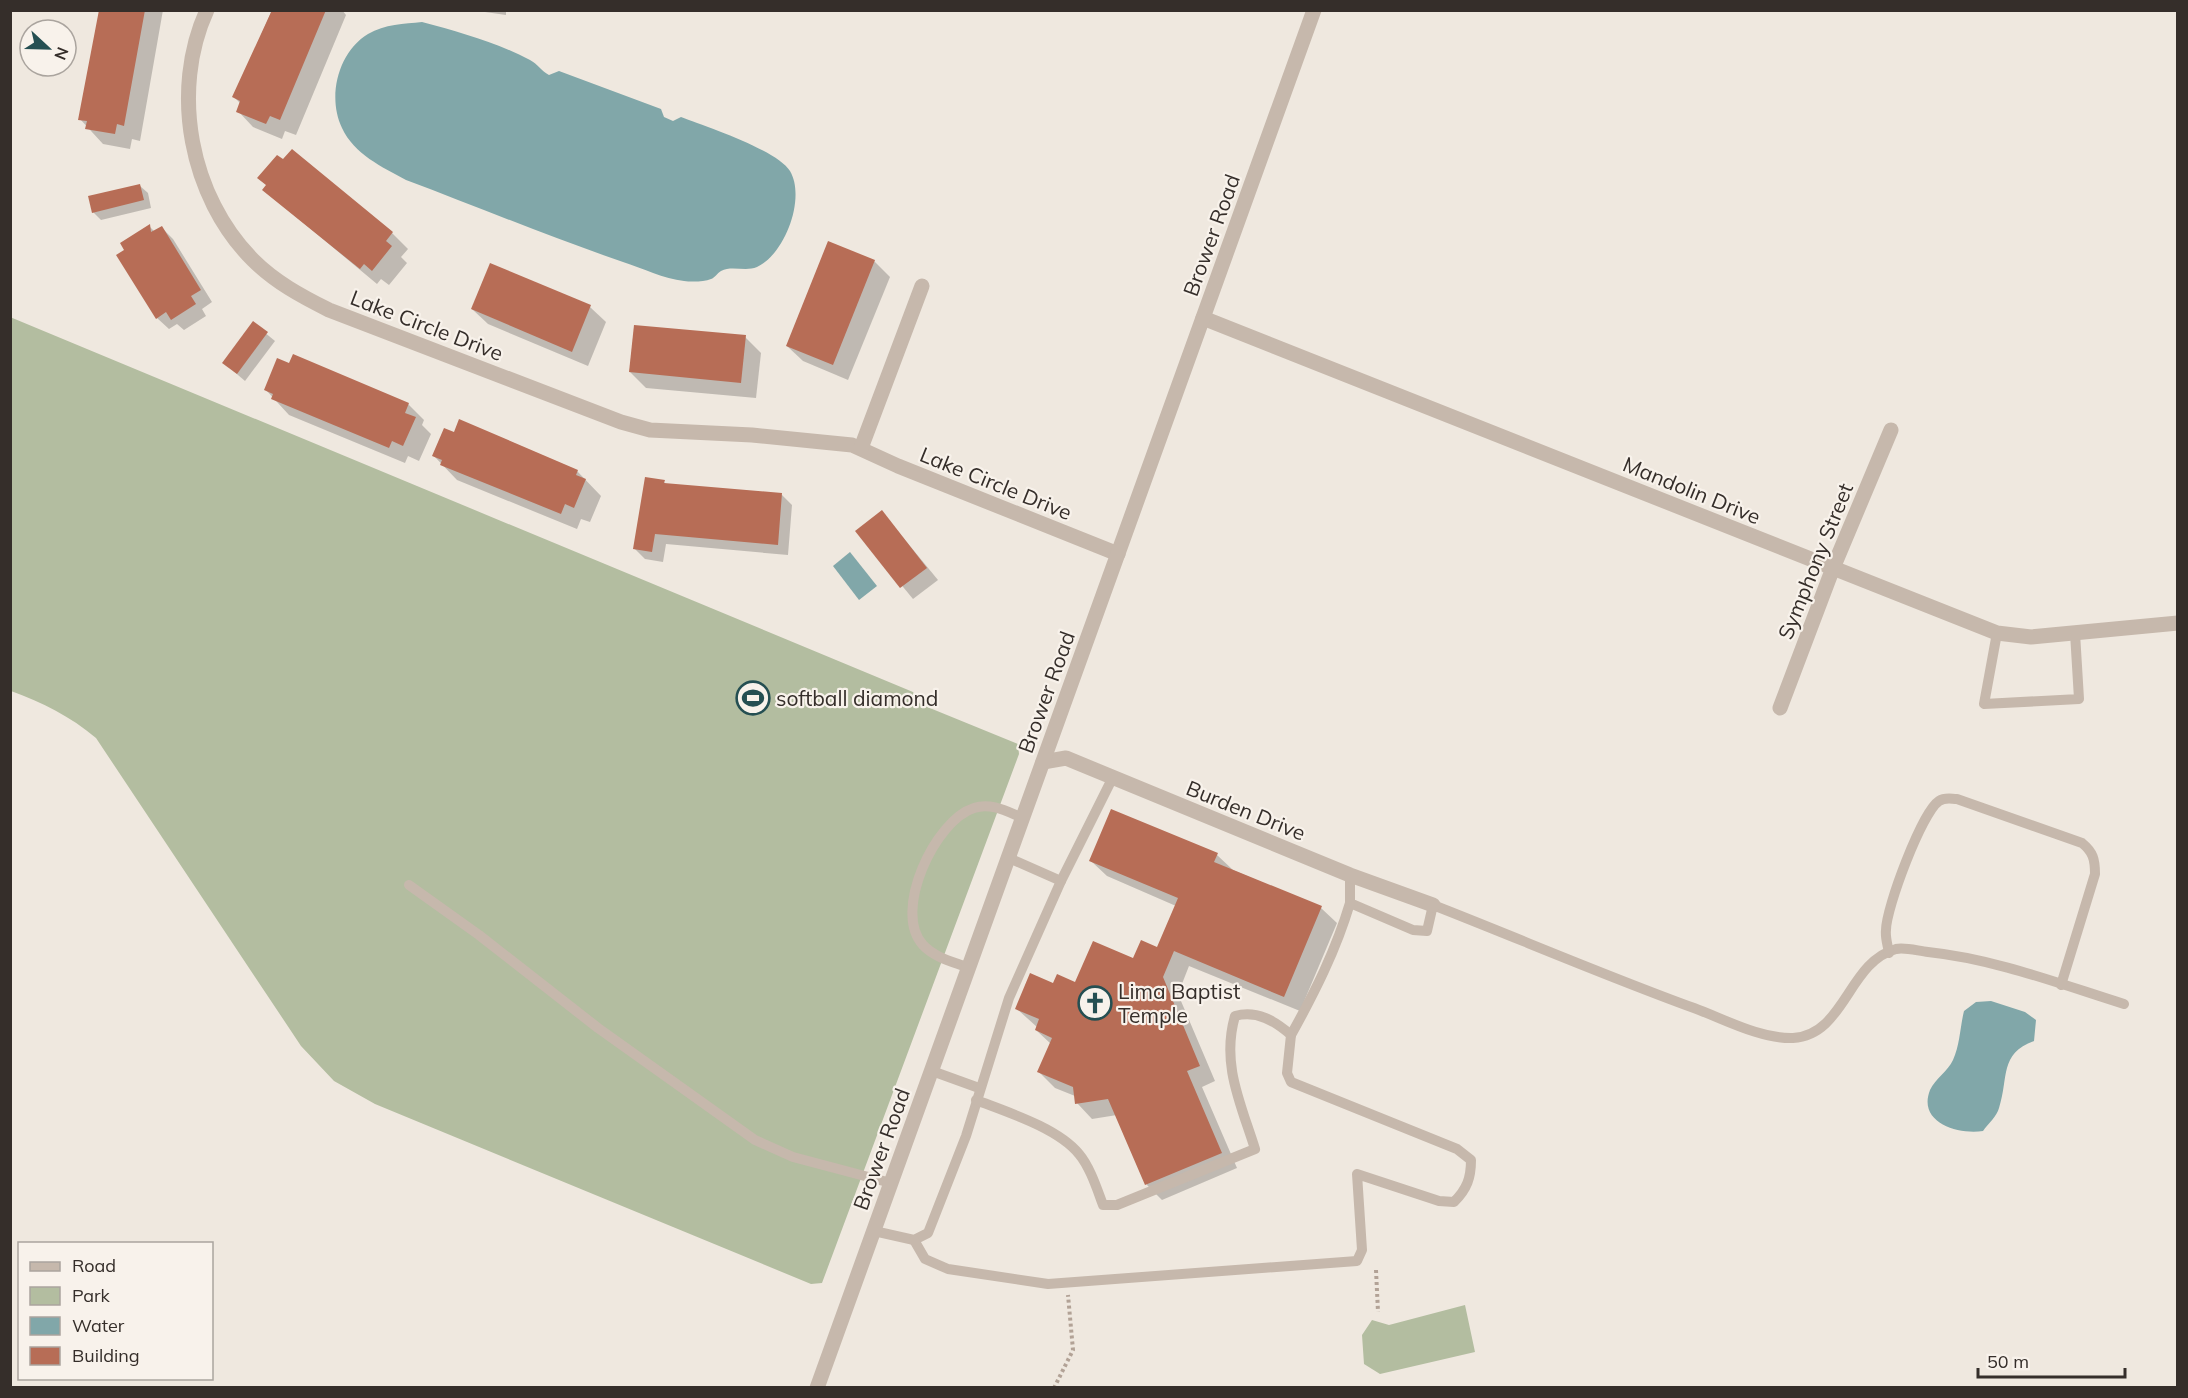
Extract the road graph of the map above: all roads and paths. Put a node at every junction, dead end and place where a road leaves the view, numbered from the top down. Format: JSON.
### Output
{"nodes":[{"id":1,"x":207,"y":10,"type":"edge"},
{"id":2,"x":1314,"y":10,"type":"edge"},
{"id":3,"x":922,"y":286,"type":"dead end"},
{"id":4,"x":1203,"y":318,"type":"junction"},
{"id":5,"x":1891,"y":430,"type":"dead end"},
{"id":6,"x":861,"y":448,"type":"junction"},
{"id":7,"x":1118,"y":554,"type":"junction"},
{"id":8,"x":1833,"y":568,"type":"junction"},
{"id":9,"x":2178,"y":623,"type":"edge"},
{"id":10,"x":1997,"y":633,"type":"junction"},
{"id":11,"x":2075,"y":633,"type":"junction"},
{"id":12,"x":1780,"y":708,"type":"dead end"},
{"id":13,"x":1043,"y":762,"type":"junction"},
{"id":14,"x":1113,"y":777,"type":"junction"},
{"id":15,"x":1023,"y":818,"type":"junction"},
{"id":16,"x":1009,"y":858,"type":"junction"},
{"id":17,"x":1350,"y":875,"type":"junction"},
{"id":18,"x":1061,"y":881,"type":"junction"},
{"id":19,"x":409,"y":885,"type":"dead end"},
{"id":20,"x":1350,"y":903,"type":"junction"},
{"id":21,"x":1432,"y":905,"type":"junction"},
{"id":22,"x":1889,"y":953,"type":"junction"},
{"id":23,"x":969,"y":968,"type":"junction"},
{"id":24,"x":2061,"y":985,"type":"junction"},
{"id":25,"x":2124,"y":1004,"type":"dead end"},
{"id":26,"x":1291,"y":1035,"type":"junction"},
{"id":27,"x":932,"y":1071,"type":"junction"},
{"id":28,"x":979,"y":1088,"type":"junction"},
{"id":29,"x":976,"y":1100,"type":"junction"},
{"id":30,"x":891,"y":1183,"type":"junction"},
{"id":31,"x":874,"y":1231,"type":"junction"},
{"id":32,"x":914,"y":1240,"type":"junction"},
{"id":33,"x":1376,"y":1270,"type":"dead end"},
{"id":34,"x":1067,"y":1283,"type":"junction"},
{"id":35,"x":1378,"y":1312,"type":"dead end"},
{"id":36,"x":818,"y":1388,"type":"edge"},
{"id":37,"x":1054,"y":1388,"type":"edge"}],
"edges":[{"from":1,"to":6,"type":"street","name":"Lake Circle Drive"},
{"from":2,"to":4,"type":"street","name":"Brower Road"},
{"from":3,"to":6,"type":"street"},
{"from":4,"to":7,"type":"street","name":"Brower Road"},
{"from":4,"to":8,"type":"street","name":"Mandolin Drive"},
{"from":5,"to":8,"type":"street","name":"Symphony Street"},
{"from":6,"to":7,"type":"street","name":"Lake Circle Drive"},
{"from":7,"to":13,"type":"street","name":"Brower Road"},
{"from":8,"to":10,"type":"street","name":"Mandolin Drive"},
{"from":8,"to":12,"type":"street","name":"Symphony Street"},
{"from":9,"to":11,"type":"street","name":"Mandolin Drive"},
{"from":10,"to":11,"type":"street","name":"Mandolin Drive"},
{"from":10,"to":11,"type":"lane"},
{"from":13,"to":14,"type":"street","name":"Burden Drive"},
{"from":13,"to":15,"type":"street","name":"Brower Road"},
{"from":14,"to":17,"type":"street","name":"Burden Drive"},
{"from":14,"to":18,"type":"lane"},
{"from":15,"to":16,"type":"street","name":"Brower Road"},
{"from":15,"to":23,"type":"lane"},
{"from":16,"to":18,"type":"lane"},
{"from":16,"to":23,"type":"street","name":"Brower Road"},
{"from":17,"to":20,"type":"lane"},
{"from":17,"to":21,"type":"street","name":"Burden Drive"},
{"from":18,"to":28,"type":"lane"},
{"from":19,"to":30,"type":"lane"},
{"from":20,"to":21,"type":"lane"},
{"from":20,"to":26,"type":"lane"},
{"from":21,"to":22,"type":"lane"},
{"from":22,"to":24,"type":"lane"},
{"from":22,"to":24,"type":"lane"},
{"from":23,"to":27,"type":"street","name":"Brower Road"},
{"from":24,"to":25,"type":"lane"},
{"from":26,"to":29,"type":"lane"},
{"from":26,"to":34,"type":"lane"},
{"from":27,"to":28,"type":"lane"},
{"from":27,"to":30,"type":"street","name":"Brower Road"},
{"from":28,"to":29,"type":"lane"},
{"from":29,"to":32,"type":"lane"},
{"from":30,"to":31,"type":"street","name":"Brower Road"},
{"from":31,"to":32,"type":"lane"},
{"from":31,"to":36,"type":"street","name":"Brower Road"},
{"from":32,"to":34,"type":"lane"},
{"from":33,"to":35,"type":"path"},
{"from":34,"to":37,"type":"path"}]}
